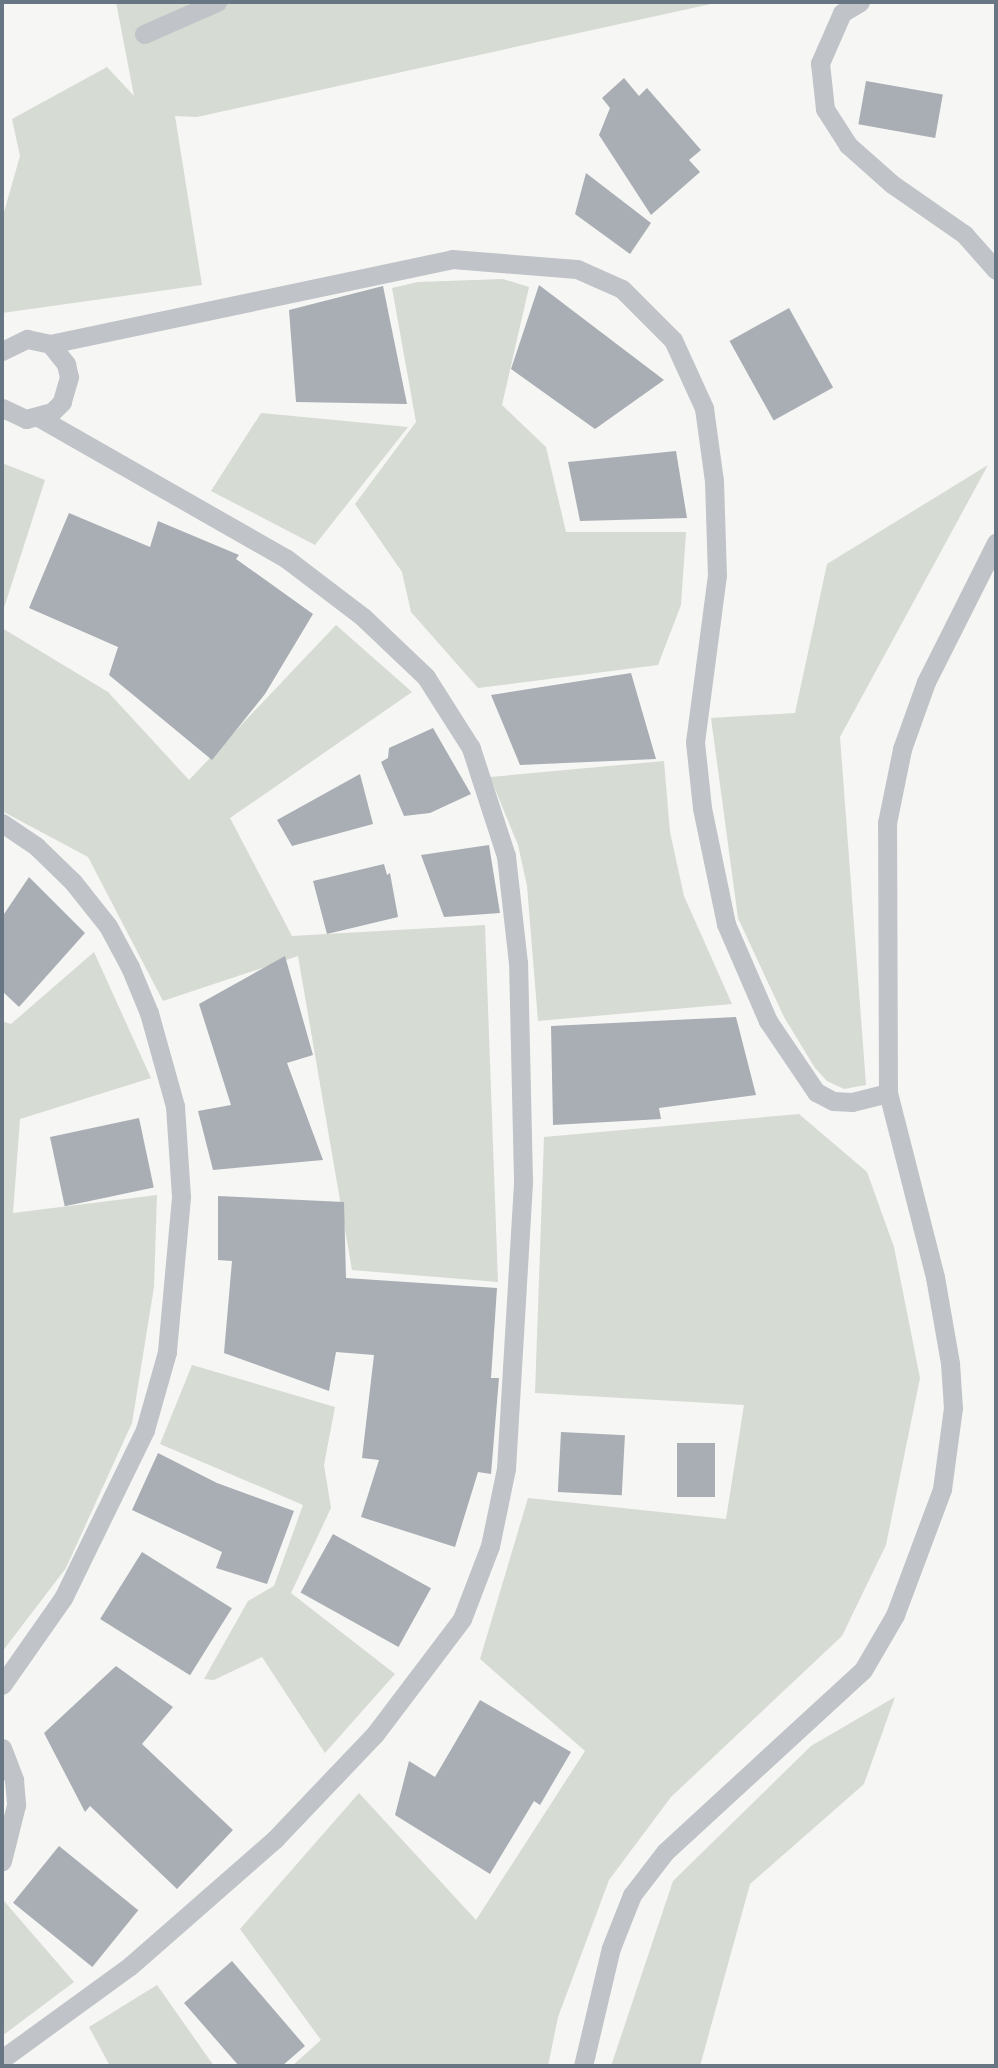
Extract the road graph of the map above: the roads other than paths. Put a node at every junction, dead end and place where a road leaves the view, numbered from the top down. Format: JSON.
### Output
{"nodes":[{"id":1,"x":217,"y":2,"type":"edge"},
{"id":2,"x":860,"y":2,"type":"edge"},
{"id":3,"x":145,"y":34,"type":"dead end"},
{"id":4,"x":996,"y":270,"type":"edge"},
{"id":5,"x":50,"y":344,"type":"junction"},
{"id":6,"x":2,"y":349,"type":"edge"},
{"id":7,"x":2,"y":408,"type":"edge"},
{"id":8,"x":40,"y":418,"type":"junction"},
{"id":9,"x":996,"y":543,"type":"edge"},
{"id":10,"x":2,"y":823,"type":"edge"},
{"id":11,"x":888,"y":1093,"type":"junction"},
{"id":12,"x":2,"y":1685,"type":"edge"},
{"id":13,"x":2,"y":1748,"type":"edge"},
{"id":14,"x":2,"y":1861,"type":"edge"},
{"id":15,"x":2,"y":2059,"type":"edge"},
{"id":16,"x":583,"y":2066,"type":"edge"}],
"edges":[{"from":1,"to":3,"type":"street"},
{"from":2,"to":4,"type":"street"},
{"from":5,"to":6,"type":"street"},
{"from":5,"to":8,"type":"street"},
{"from":5,"to":11,"type":"street"},
{"from":7,"to":8,"type":"street"},
{"from":8,"to":15,"type":"street"},
{"from":9,"to":11,"type":"street"},
{"from":10,"to":12,"type":"street"},
{"from":11,"to":16,"type":"street"},
{"from":13,"to":14,"type":"street"}]}
